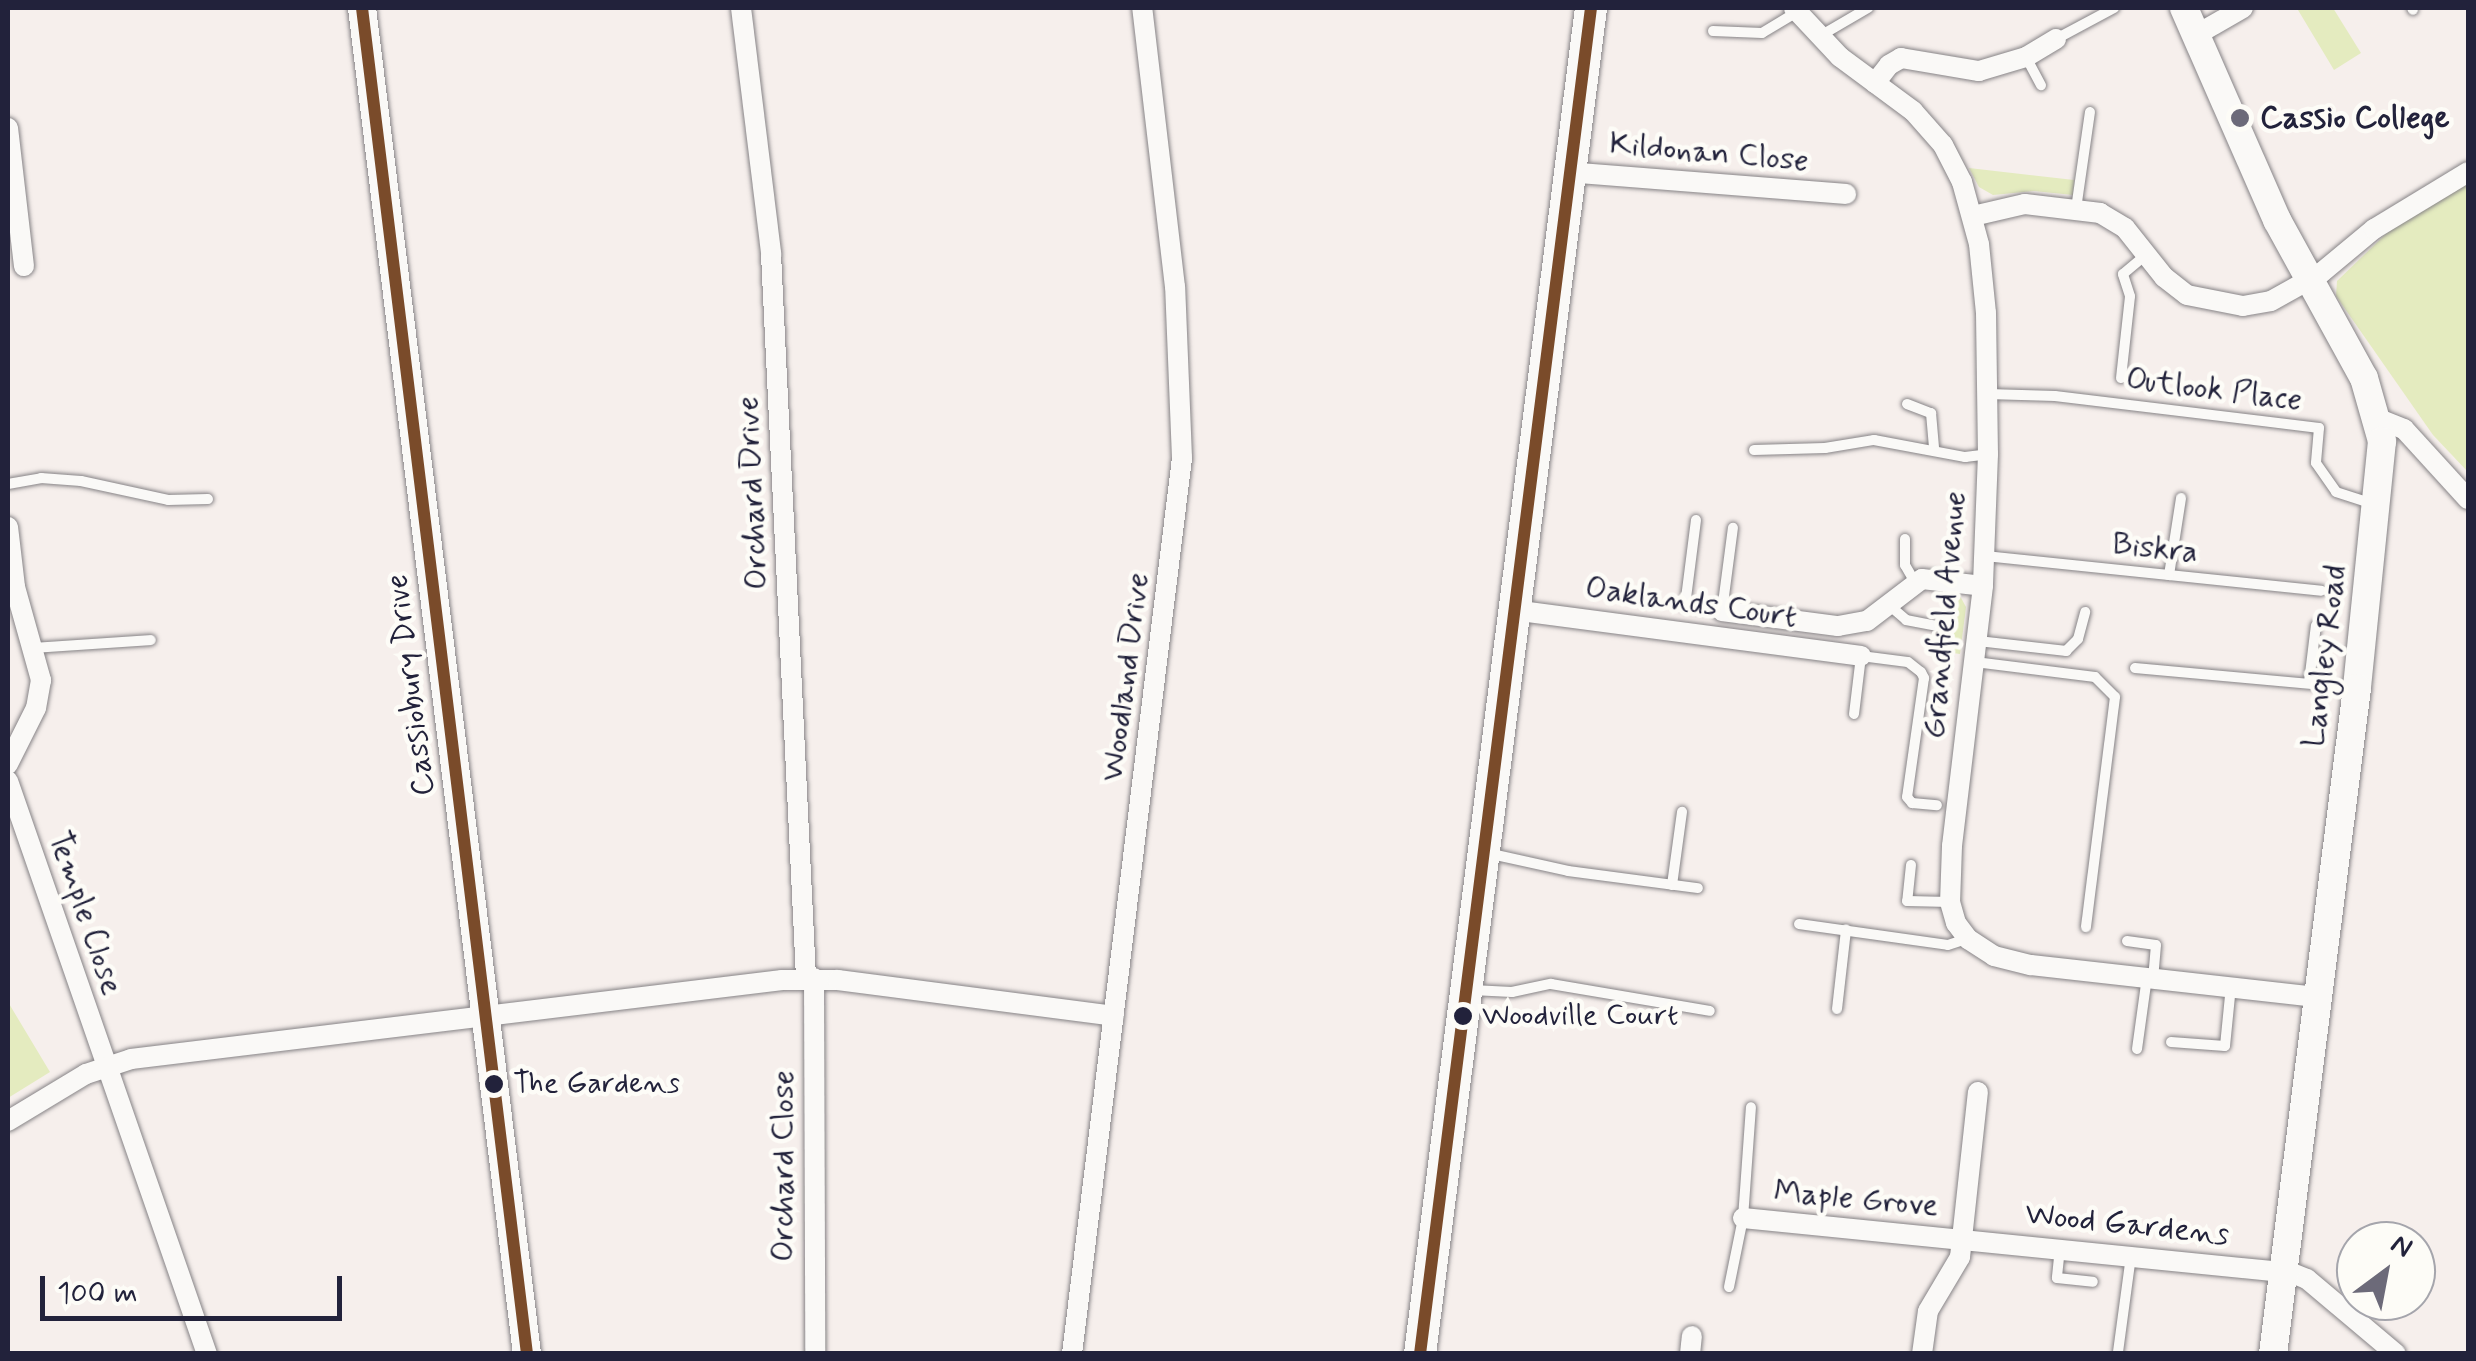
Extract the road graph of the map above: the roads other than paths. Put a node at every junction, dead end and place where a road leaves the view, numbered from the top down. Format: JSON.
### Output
{"nodes":[{"id":1,"x":362,"y":8,"type":"edge"},
{"id":2,"x":741,"y":8,"type":"edge"},
{"id":3,"x":1142,"y":8,"type":"edge"},
{"id":4,"x":1591,"y":8,"type":"edge"},
{"id":5,"x":1868,"y":8,"type":"edge"},
{"id":6,"x":2114,"y":8,"type":"edge"},
{"id":7,"x":2184,"y":8,"type":"edge"},
{"id":8,"x":2244,"y":8,"type":"edge"},
{"id":9,"x":1796,"y":10,"type":"edge"},
{"id":10,"x":1712,"y":31,"type":"dead end"},
{"id":11,"x":1819,"y":36,"type":"junction"},
{"id":12,"x":2196,"y":36,"type":"junction"},
{"id":13,"x":2056,"y":39,"type":"joint"},
{"id":14,"x":2026,"y":56,"type":"junction"},
{"id":15,"x":1875,"y":83,"type":"junction"},
{"id":16,"x":2042,"y":85,"type":"dead end"},
{"id":17,"x":2090,"y":112,"type":"dead end"},
{"id":18,"x":8,"y":128,"type":"edge"},
{"id":19,"x":1567,"y":172,"type":"junction"},
{"id":20,"x":2468,"y":172,"type":"edge"},
{"id":21,"x":1846,"y":194,"type":"dead end"},
{"id":22,"x":2076,"y":209,"type":"junction"},
{"id":23,"x":1973,"y":216,"type":"junction"},
{"id":24,"x":2146,"y":255,"type":"junction"},
{"id":25,"x":24,"y":266,"type":"dead end"},
{"id":26,"x":2307,"y":281,"type":"junction"},
{"id":27,"x":2122,"y":378,"type":"dead end"},
{"id":28,"x":1988,"y":394,"type":"junction"},
{"id":29,"x":1906,"y":404,"type":"dead end"},
{"id":30,"x":2379,"y":419,"type":"junction"},
{"id":31,"x":1754,"y":450,"type":"dead end"},
{"id":32,"x":1934,"y":450,"type":"junction"},
{"id":33,"x":1988,"y":454,"type":"junction"},
{"id":34,"x":8,"y":484,"type":"edge"},
{"id":35,"x":208,"y":498,"type":"dead end"},
{"id":36,"x":2181,"y":498,"type":"dead end"},
{"id":37,"x":2468,"y":499,"type":"edge"},
{"id":38,"x":2379,"y":506,"type":"junction"},
{"id":39,"x":1696,"y":520,"type":"dead end"},
{"id":40,"x":8,"y":527,"type":"edge"},
{"id":41,"x":1733,"y":528,"type":"dead end"},
{"id":42,"x":1905,"y":540,"type":"dead end"},
{"id":43,"x":1984,"y":556,"type":"junction"},
{"id":44,"x":2168,"y":575,"type":"junction"},
{"id":45,"x":1916,"y":582,"type":"junction"},
{"id":46,"x":1984,"y":586,"type":"junction"},
{"id":47,"x":2320,"y":591,"type":"dead end"},
{"id":48,"x":1890,"y":606,"type":"junction"},
{"id":49,"x":1513,"y":610,"type":"junction"},
{"id":50,"x":1722,"y":611,"type":"junction"},
{"id":51,"x":2085,"y":612,"type":"dead end"},
{"id":52,"x":2316,"y":625,"type":"dead end"},
{"id":53,"x":1936,"y":626,"type":"dead end"},
{"id":54,"x":151,"y":640,"type":"dead end"},
{"id":55,"x":34,"y":648,"type":"junction"},
{"id":56,"x":1977,"y":652,"type":"junction"},
{"id":57,"x":1861,"y":656,"type":"junction"},
{"id":58,"x":2135,"y":668,"type":"dead end"},
{"id":59,"x":2309,"y":682,"type":"junction"},
{"id":60,"x":2357,"y":688,"type":"junction"},
{"id":61,"x":1854,"y":714,"type":"dead end"},
{"id":62,"x":8,"y":764,"type":"edge"},
{"id":63,"x":8,"y":781,"type":"edge"},
{"id":64,"x":1937,"y":806,"type":"dead end"},
{"id":65,"x":1682,"y":812,"type":"dead end"},
{"id":66,"x":1483,"y":852,"type":"junction"},
{"id":67,"x":1911,"y":865,"type":"dead end"},
{"id":68,"x":1672,"y":885,"type":"junction"},
{"id":69,"x":1698,"y":888,"type":"dead end"},
{"id":70,"x":1950,"y":902,"type":"junction"},
{"id":71,"x":1800,"y":924,"type":"dead end"},
{"id":72,"x":2086,"y":927,"type":"dead end"},
{"id":73,"x":1846,"y":930,"type":"junction"},
{"id":74,"x":1968,"y":939,"type":"junction"},
{"id":75,"x":2127,"y":941,"type":"dead end"},
{"id":76,"x":2150,"y":977,"type":"junction"},
{"id":77,"x":810,"y":978,"type":"junction"},
{"id":78,"x":2230,"y":986,"type":"junction"},
{"id":79,"x":1466,"y":990,"type":"junction"},
{"id":80,"x":2316,"y":997,"type":"junction"},
{"id":81,"x":1837,"y":1009,"type":"dead end"},
{"id":82,"x":1710,"y":1011,"type":"dead end"},
{"id":83,"x":486,"y":1016,"type":"junction"},
{"id":84,"x":1114,"y":1016,"type":"junction"},
{"id":85,"x":2171,"y":1042,"type":"dead end"},
{"id":86,"x":2137,"y":1049,"type":"dead end"},
{"id":87,"x":106,"y":1064,"type":"junction"},
{"id":88,"x":1978,"y":1092,"type":"dead end"},
{"id":89,"x":1751,"y":1107,"type":"dead end"},
{"id":90,"x":8,"y":1121,"type":"edge"},
{"id":91,"x":1743,"y":1218,"type":"junction"},
{"id":92,"x":1964,"y":1237,"type":"junction"},
{"id":93,"x":2060,"y":1247,"type":"junction"},
{"id":94,"x":2131,"y":1256,"type":"junction"},
{"id":95,"x":2283,"y":1272,"type":"junction"},
{"id":96,"x":2092,"y":1282,"type":"dead end"},
{"id":97,"x":1730,"y":1287,"type":"dead end"},
{"id":98,"x":2118,"y":1352,"type":"edge"},
{"id":99,"x":206,"y":1354,"type":"edge"},
{"id":100,"x":527,"y":1354,"type":"edge"},
{"id":101,"x":815,"y":1354,"type":"edge"},
{"id":102,"x":1072,"y":1354,"type":"edge"},
{"id":103,"x":1420,"y":1354,"type":"edge"},
{"id":104,"x":1922,"y":1354,"type":"edge"},
{"id":105,"x":2272,"y":1354,"type":"edge"},
{"id":106,"x":2396,"y":1354,"type":"edge"}],
"edges":[{"from":1,"to":83,"type":"street","name":"Cassiobury Drive"},
{"from":2,"to":77,"type":"street","name":"Orchard Drive"},
{"from":3,"to":84,"type":"street","name":"Woodland Drive"},
{"from":4,"to":19,"type":"main road"},
{"from":5,"to":11,"type":"lane"},
{"from":6,"to":13,"type":"lane"},
{"from":7,"to":12,"type":"street","name":"Langley Road"},
{"from":8,"to":12,"type":"street"},
{"from":9,"to":10,"type":"lane"},
{"from":9,"to":11,"type":"street","name":"Grandfield Avenue"},
{"from":11,"to":15,"type":"street","name":"Grandfield Avenue"},
{"from":12,"to":26,"type":"street","name":"Langley Road"},
{"from":13,"to":14,"type":"street"},
{"from":14,"to":15,"type":"street"},
{"from":14,"to":16,"type":"lane"},
{"from":15,"to":23,"type":"street","name":"Grandfield Avenue"},
{"from":17,"to":22,"type":"lane"},
{"from":18,"to":25,"type":"street"},
{"from":19,"to":21,"type":"street","name":"Kildonan Close"},
{"from":19,"to":49,"type":"main road"},
{"from":20,"to":26,"type":"street"},
{"from":22,"to":23,"type":"street"},
{"from":22,"to":24,"type":"street"},
{"from":23,"to":28,"type":"street","name":"Grandfield Avenue"},
{"from":24,"to":26,"type":"street"},
{"from":24,"to":27,"type":"lane"},
{"from":26,"to":30,"type":"street","name":"Langley Road"},
{"from":28,"to":33,"type":"street","name":"Grandfield Avenue"},
{"from":28,"to":38,"type":"lane","name":"Outlook Place"},
{"from":29,"to":32,"type":"lane"},
{"from":30,"to":37,"type":"street"},
{"from":30,"to":38,"type":"street","name":"Langley Road"},
{"from":31,"to":32,"type":"lane"},
{"from":32,"to":33,"type":"lane"},
{"from":33,"to":43,"type":"street","name":"Grandfield Avenue"},
{"from":34,"to":35,"type":"lane"},
{"from":36,"to":44,"type":"lane"},
{"from":38,"to":60,"type":"street","name":"Langley Road"},
{"from":39,"to":50,"type":"lane"},
{"from":40,"to":55,"type":"street"},
{"from":41,"to":50,"type":"lane"},
{"from":42,"to":45,"type":"lane"},
{"from":43,"to":44,"type":"lane","name":"Biskra"},
{"from":43,"to":46,"type":"street","name":"Grandfield Avenue"},
{"from":44,"to":47,"type":"lane","name":"Biskra"},
{"from":45,"to":46,"type":"street"},
{"from":45,"to":48,"type":"street"},
{"from":46,"to":56,"type":"street","name":"Grandfield Avenue"},
{"from":48,"to":50,"type":"street"},
{"from":48,"to":53,"type":"lane"},
{"from":49,"to":57,"type":"street","name":"Oaklands Court"},
{"from":49,"to":66,"type":"main road"},
{"from":51,"to":56,"type":"lane"},
{"from":52,"to":59,"type":"lane"},
{"from":54,"to":55,"type":"lane"},
{"from":55,"to":62,"type":"street"},
{"from":56,"to":70,"type":"street","name":"Grandfield Avenue"},
{"from":56,"to":72,"type":"lane"},
{"from":57,"to":61,"type":"lane"},
{"from":57,"to":64,"type":"lane"},
{"from":58,"to":59,"type":"lane"},
{"from":59,"to":60,"type":"lane"},
{"from":60,"to":80,"type":"street","name":"Langley Road"},
{"from":63,"to":87,"type":"street","name":"Temple Close"},
{"from":65,"to":68,"type":"lane"},
{"from":66,"to":68,"type":"lane"},
{"from":66,"to":79,"type":"main road"},
{"from":67,"to":70,"type":"lane"},
{"from":68,"to":69,"type":"lane"},
{"from":70,"to":74,"type":"street","name":"Grandfield Avenue"},
{"from":71,"to":73,"type":"lane"},
{"from":73,"to":74,"type":"lane"},
{"from":73,"to":81,"type":"lane"},
{"from":74,"to":76,"type":"street"},
{"from":75,"to":76,"type":"lane"},
{"from":76,"to":78,"type":"street"},
{"from":76,"to":86,"type":"lane"},
{"from":77,"to":83,"type":"street"},
{"from":77,"to":84,"type":"street"},
{"from":77,"to":101,"type":"street","name":"Orchard Close"},
{"from":78,"to":80,"type":"street"},
{"from":78,"to":85,"type":"lane"},
{"from":79,"to":82,"type":"lane"},
{"from":79,"to":103,"type":"main road"},
{"from":80,"to":95,"type":"street","name":"Langley Road"},
{"from":83,"to":87,"type":"street"},
{"from":83,"to":100,"type":"street","name":"Cassiobury Drive"},
{"from":84,"to":102,"type":"street","name":"Woodland Drive"},
{"from":87,"to":90,"type":"street"},
{"from":87,"to":99,"type":"street","name":"Temple Close"},
{"from":88,"to":92,"type":"street"},
{"from":89,"to":91,"type":"lane"},
{"from":91,"to":92,"type":"street","name":"Maple Grove"},
{"from":91,"to":97,"type":"lane"},
{"from":92,"to":93,"type":"street","name":"Wood Gardens"},
{"from":92,"to":104,"type":"street"},
{"from":93,"to":94,"type":"street","name":"Wood Gardens"},
{"from":93,"to":96,"type":"lane"},
{"from":94,"to":95,"type":"street","name":"Wood Gardens"},
{"from":94,"to":98,"type":"lane"},
{"from":95,"to":105,"type":"street","name":"Langley Road"},
{"from":95,"to":106,"type":"street"}]}
